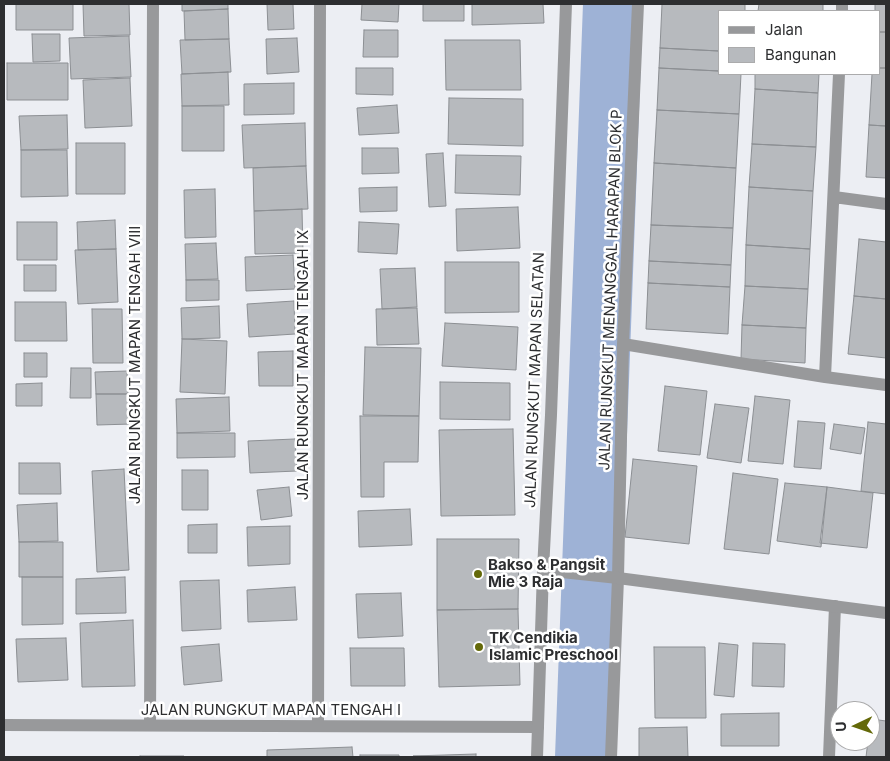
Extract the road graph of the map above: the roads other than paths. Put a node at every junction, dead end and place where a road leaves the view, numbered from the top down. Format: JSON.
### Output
{"nodes":[{"id":1,"x":153,"y":4,"type":"edge"},
{"id":2,"x":320,"y":4,"type":"edge"},
{"id":3,"x":566,"y":4,"type":"edge"},
{"id":4,"x":638,"y":4,"type":"edge"},
{"id":5,"x":839,"y":75,"type":"edge"},
{"id":6,"x":834,"y":197,"type":"junction"},
{"id":7,"x":886,"y":204,"type":"edge"},
{"id":8,"x":623,"y":344,"type":"junction"},
{"id":9,"x":825,"y":377,"type":"junction"},
{"id":10,"x":886,"y":385,"type":"edge"},
{"id":11,"x":543,"y":570,"type":"junction"},
{"id":12,"x":613,"y":577,"type":"junction"},
{"id":13,"x":835,"y":606,"type":"junction"},
{"id":14,"x":886,"y":613,"type":"edge"},
{"id":15,"x":4,"y":725,"type":"edge"},
{"id":16,"x":150,"y":725,"type":"junction"},
{"id":17,"x":318,"y":726,"type":"junction"},
{"id":18,"x":538,"y":727,"type":"junction"},
{"id":19,"x":537,"y":757,"type":"edge"},
{"id":20,"x":611,"y":757,"type":"edge"},
{"id":21,"x":829,"y":757,"type":"edge"}],
"edges":[{"from":1,"to":16,"type":"street","name":"JALAN RUNGKUT MAPAN TENGAH VIII"},
{"from":2,"to":17,"type":"street","name":"JALAN RUNGKUT MAPAN TENGAH IX"},
{"from":3,"to":11,"type":"street","name":"JALAN RUNGKUT MAPAN SELATAN"},
{"from":4,"to":8,"type":"street","name":"JALAN RUNGKUT MENANGGAL HARAPAN BLOK P"},
{"from":5,"to":6,"type":"street"},
{"from":6,"to":7,"type":"street"},
{"from":6,"to":9,"type":"street"},
{"from":8,"to":9,"type":"street"},
{"from":8,"to":12,"type":"street","name":"JALAN RUNGKUT MENANGGAL HARAPAN BLOK P"},
{"from":9,"to":10,"type":"street"},
{"from":11,"to":12,"type":"street"},
{"from":11,"to":18,"type":"street","name":"JALAN RUNGKUT MAPAN SELATAN"},
{"from":12,"to":13,"type":"street"},
{"from":12,"to":20,"type":"street","name":"JALAN RUNGKUT MENANGGAL HARAPAN BLOK P"},
{"from":13,"to":14,"type":"street"},
{"from":13,"to":21,"type":"street"},
{"from":15,"to":16,"type":"street","name":"JALAN RUNGKUT MAPAN TENGAH I"},
{"from":16,"to":17,"type":"street","name":"JALAN RUNGKUT MAPAN TENGAH I"},
{"from":17,"to":18,"type":"street","name":"JALAN RUNGKUT MAPAN TENGAH I"},
{"from":18,"to":19,"type":"street","name":"JALAN RUNGKUT MAPAN SELATAN"}]}
